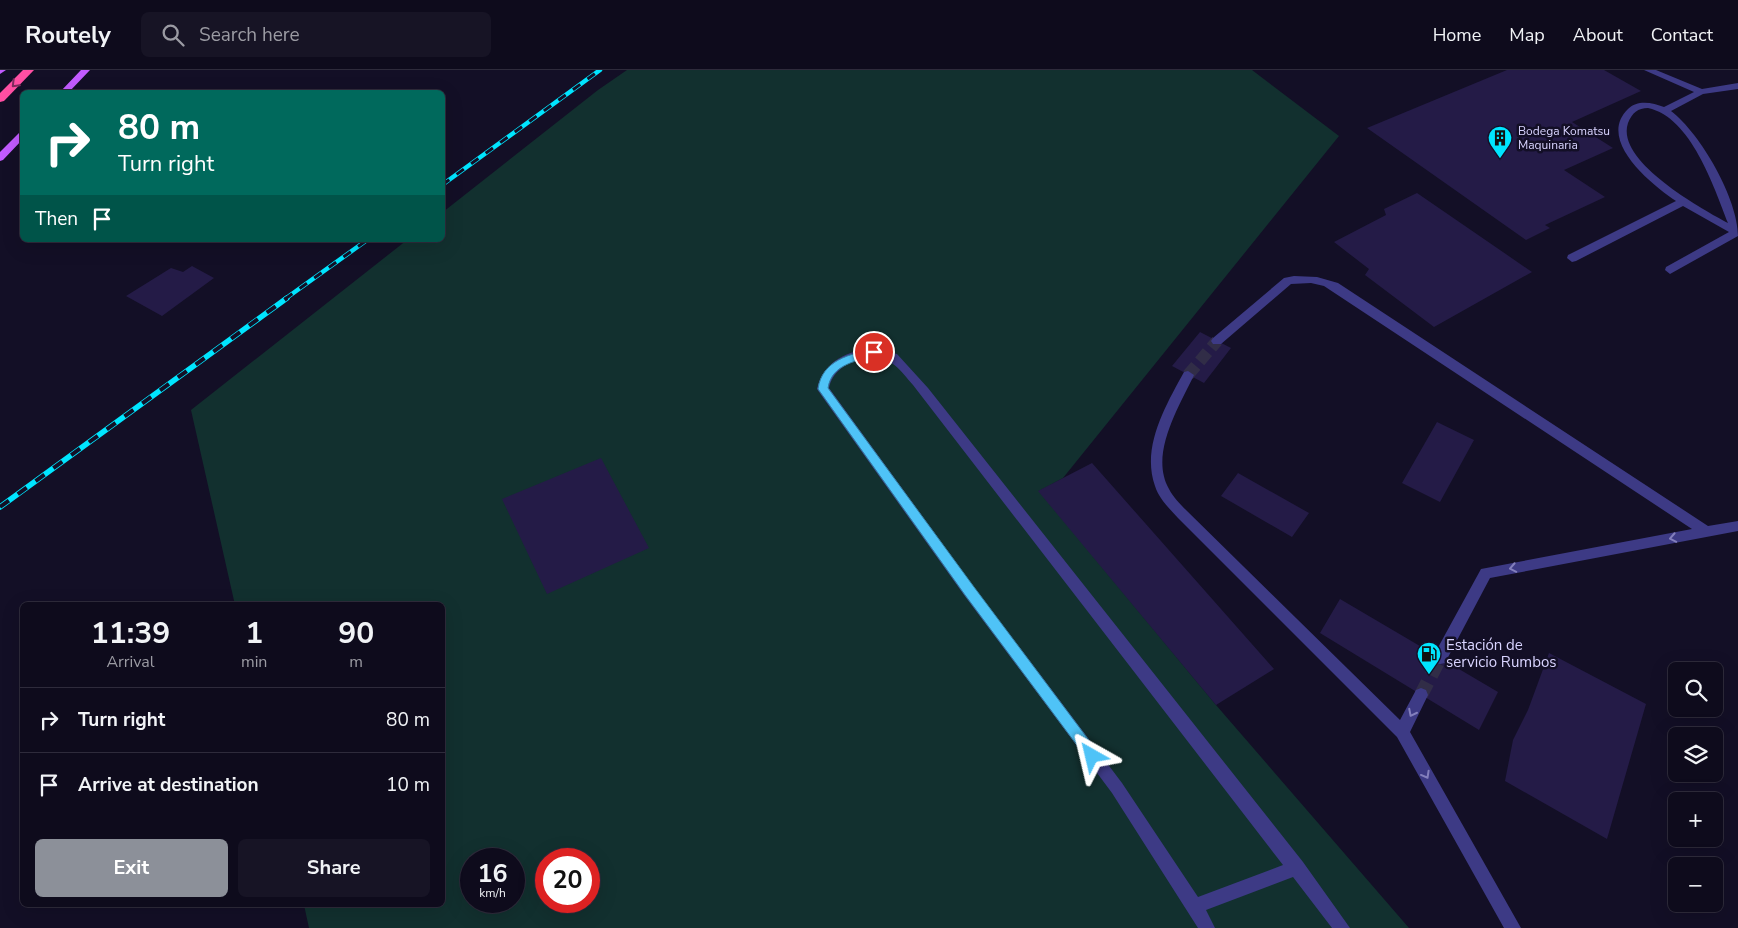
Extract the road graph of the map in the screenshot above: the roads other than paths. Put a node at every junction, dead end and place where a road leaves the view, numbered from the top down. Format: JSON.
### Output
{"nodes":[{"id":1,"x":29,"y":70,"type":"edge"},
{"id":2,"x":86,"y":70,"type":"edge"},
{"id":3,"x":1648,"y":70,"type":"edge"},
{"id":4,"x":1738,"y":86,"type":"edge"},
{"id":5,"x":66,"y":90,"type":"edge"},
{"id":6,"x":1701,"y":92,"type":"junction"},
{"id":7,"x":0,"y":99,"type":"edge"},
{"id":8,"x":1664,"y":111,"type":"junction"},
{"id":9,"x":20,"y":137,"type":"edge"},
{"id":10,"x":0,"y":158,"type":"edge"},
{"id":11,"x":1683,"y":202,"type":"junction"},
{"id":12,"x":1738,"y":232,"type":"edge"},
{"id":13,"x":1572,"y":258,"type":"dead end"},
{"id":14,"x":1670,"y":270,"type":"dead end"},
{"id":15,"x":1217,"y":341,"type":"tunnel mouth"},
{"id":16,"x":1188,"y":375,"type":"tunnel mouth"},
{"id":17,"x":1738,"y":526,"type":"edge"},
{"id":18,"x":1707,"y":532,"type":"junction"},
{"id":19,"x":1440,"y":658,"type":"tunnel mouth"},
{"id":20,"x":1421,"y":695,"type":"tunnel mouth"},
{"id":21,"x":1402,"y":732,"type":"junction"},
{"id":22,"x":1297,"y":868,"type":"junction"},
{"id":23,"x":1196,"y":906,"type":"junction"},
{"id":24,"x":1208,"y":928,"type":"edge"},
{"id":25,"x":1342,"y":928,"type":"edge"},
{"id":26,"x":1513,"y":928,"type":"edge"}],
"edges":[{"from":1,"to":7,"type":"highway","one_way":true},
{"from":2,"to":5,"type":"main road"},
{"from":3,"to":6,"type":"lane"},
{"from":4,"to":6,"type":"lane"},
{"from":6,"to":8,"type":"lane"},
{"from":8,"to":11,"type":"lane"},
{"from":8,"to":12,"type":"lane"},
{"from":9,"to":10,"type":"main road"},
{"from":11,"to":12,"type":"lane"},
{"from":11,"to":13,"type":"lane"},
{"from":12,"to":14,"type":"lane"},
{"from":15,"to":18,"type":"lane"},
{"from":16,"to":21,"type":"lane"},
{"from":17,"to":18,"type":"lane"},
{"from":18,"to":19,"type":"lane","one_way":true},
{"from":20,"to":21,"type":"lane","one_way":true},
{"from":21,"to":26,"type":"lane","one_way":true},
{"from":22,"to":23,"type":"lane"},
{"from":22,"to":23,"type":"lane"},
{"from":22,"to":25,"type":"lane"},
{"from":23,"to":24,"type":"lane"}]}
